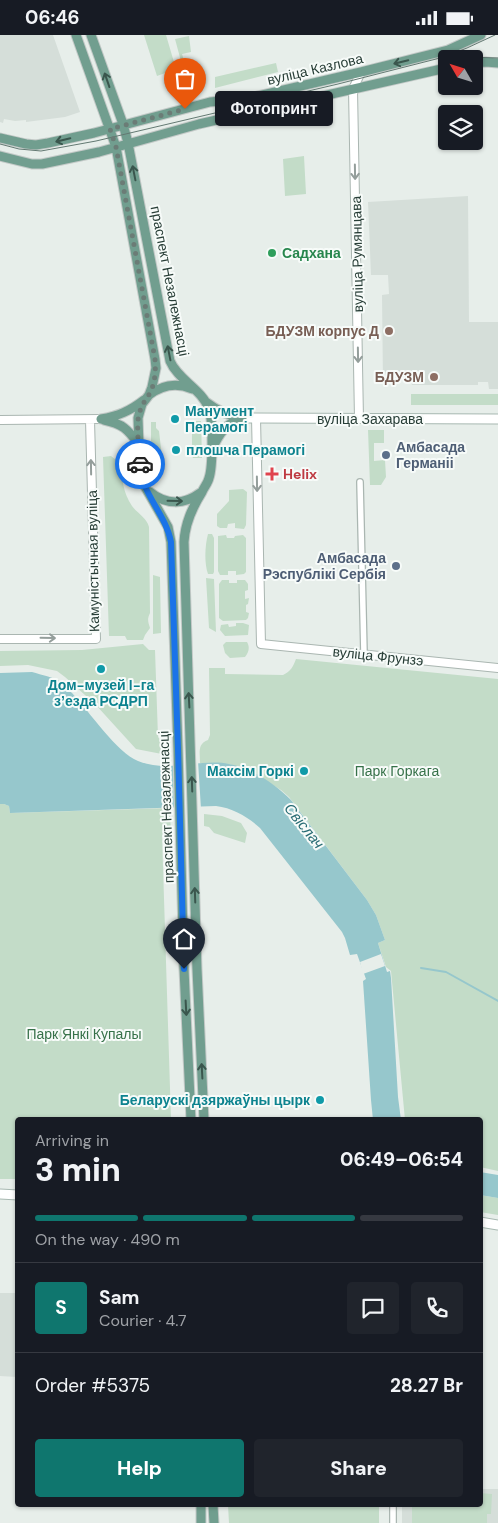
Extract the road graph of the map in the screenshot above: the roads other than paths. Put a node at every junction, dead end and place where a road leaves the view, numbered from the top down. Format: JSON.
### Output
{"nodes":[{"id":1,"x":76,"y":35,"type":"edge"},
{"id":2,"x":91,"y":35,"type":"edge"},
{"id":3,"x":481,"y":35,"type":"edge"},
{"id":4,"x":483,"y":62,"type":"edge"},
{"id":5,"x":498,"y":63,"type":"edge"},
{"id":6,"x":438,"y":70,"type":"edge"},
{"id":7,"x":361,"y":72,"type":"junction"},
{"id":8,"x":353,"y":89,"type":"junction"},
{"id":9,"x":123,"y":124,"type":"junction"},
{"id":10,"x":110,"y":129,"type":"junction"},
{"id":11,"x":0,"y":138,"type":"edge"},
{"id":12,"x":128,"y":143,"type":"junction"},
{"id":13,"x":116,"y":147,"type":"junction"},
{"id":14,"x":0,"y":156,"type":"edge"},
{"id":15,"x":196,"y":392,"type":"junction"},
{"id":16,"x":147,"y":397,"type":"junction"},
{"id":17,"x":204,"y":400,"type":"junction"},
{"id":18,"x":242,"y":418,"type":"junction"},
{"id":19,"x":256,"y":418,"type":"junction"},
{"id":20,"x":101,"y":419,"type":"junction"},
{"id":21,"x":359,"y":419,"type":"junction"},
{"id":22,"x":498,"y":419,"type":"edge"},
{"id":23,"x":90,"y":420,"type":"junction"},
{"id":24,"x":0,"y":421,"type":"edge"},
{"id":25,"x":139,"y":445,"type":"junction"},
{"id":26,"x":212,"y":449,"type":"junction"},
{"id":27,"x":360,"y":482,"type":"dead end"},
{"id":28,"x":147,"y":489,"type":"junction"},
{"id":29,"x":203,"y":489,"type":"junction"},
{"id":30,"x":0,"y":639,"type":"edge"},
{"id":31,"x":364,"y":654,"type":"junction"},
{"id":32,"x":498,"y":668,"type":"edge"},
{"id":33,"x":191,"y":1117,"type":"edge"},
{"id":34,"x":204,"y":1117,"type":"edge"},
{"id":35,"x":0,"y":1194,"type":"edge"},
{"id":36,"x":15,"y":1195,"type":"edge"},
{"id":37,"x":483,"y":1222,"type":"edge"},
{"id":38,"x":498,"y":1225,"type":"edge"},
{"id":39,"x":200,"y":1507,"type":"edge"},
{"id":40,"x":213,"y":1507,"type":"edge"},
{"id":41,"x":393,"y":1507,"type":"edge"},
{"id":42,"x":201,"y":1523,"type":"edge"},
{"id":43,"x":214,"y":1523,"type":"edge"},
{"id":44,"x":393,"y":1523,"type":"edge"}],
"edges":[{"from":1,"to":10,"type":"main road","name":"праспект Незалежнасці"},
{"from":9,"to":2,"type":"main road","name":"праспект Незалежнасці","one_way":true},
{"from":3,"to":7,"type":"main road","name":"вуліца Казлова","one_way":true},
{"from":4,"to":5,"type":"main road"},
{"from":6,"to":8,"type":"main road","name":"вуліца Казлова"},
{"from":7,"to":8,"type":"street"},
{"from":7,"to":9,"type":"main road","name":"вуліца Казлова"},
{"from":8,"to":12,"type":"main road","name":"вуліца Казлова"},
{"from":8,"to":21,"type":"street","name":"вуліца Румянцава","one_way":true},
{"from":9,"to":10,"type":"main road","name":"вуліца Казлова"},
{"from":9,"to":12,"type":"main road","name":"праспект Незалежнасці"},
{"from":10,"to":11,"type":"main road","name":"вуліца Казлова","one_way":true},
{"from":10,"to":13,"type":"main road","name":"праспект Незалежнасці"},
{"from":12,"to":13,"type":"main road","name":"вуліца Казлова"},
{"from":15,"to":12,"type":"main road","name":"праспект Незалежнасці","one_way":true},
{"from":13,"to":14,"type":"main road","name":"вуліца Казлова"},
{"from":13,"to":16,"type":"main road","name":"праспект Незалежнасці"},
{"from":15,"to":16,"type":"main road"},
{"from":15,"to":17,"type":"main road","name":"праспект Незалежнасці"},
{"from":16,"to":20,"type":"main road"},
{"from":16,"to":25,"type":"main road","name":"праспект Незалежнасці"},
{"from":17,"to":18,"type":"main road"},
{"from":17,"to":26,"type":"main road","name":"праспект Незалежнасці"},
{"from":18,"to":19,"type":"main road","name":"вуліца Захарава"},
{"from":18,"to":26,"type":"main road"},
{"from":19,"to":21,"type":"main road","name":"вуліца Захарава"},
{"from":19,"to":31,"type":"street","name":"вуліца Фрунзэ","one_way":true},
{"from":20,"to":23,"type":"street"},
{"from":20,"to":25,"type":"main road"},
{"from":21,"to":22,"type":"main road","name":"вуліца Захарава"},
{"from":23,"to":24,"type":"street"},
{"from":30,"to":23,"type":"street","name":"Камуністычная вуліца","one_way":true},
{"from":25,"to":28,"type":"main road","name":"праспект Незалежнасці"},
{"from":26,"to":29,"type":"main road","name":"праспект Незалежнасці"},
{"from":27,"to":31,"type":"street"},
{"from":28,"to":29,"type":"main road","one_way":true},
{"from":28,"to":33,"type":"main road","name":"праспект Незалежнасці","one_way":true},
{"from":34,"to":29,"type":"main road","name":"праспект Незалежнасці","one_way":true},
{"from":31,"to":32,"type":"street","name":"вуліца Фрунзэ"},
{"from":35,"to":36,"type":"main road"},
{"from":37,"to":38,"type":"main road"},
{"from":39,"to":42,"type":"main road"},
{"from":40,"to":43,"type":"main road"},
{"from":41,"to":44,"type":"street"}]}
